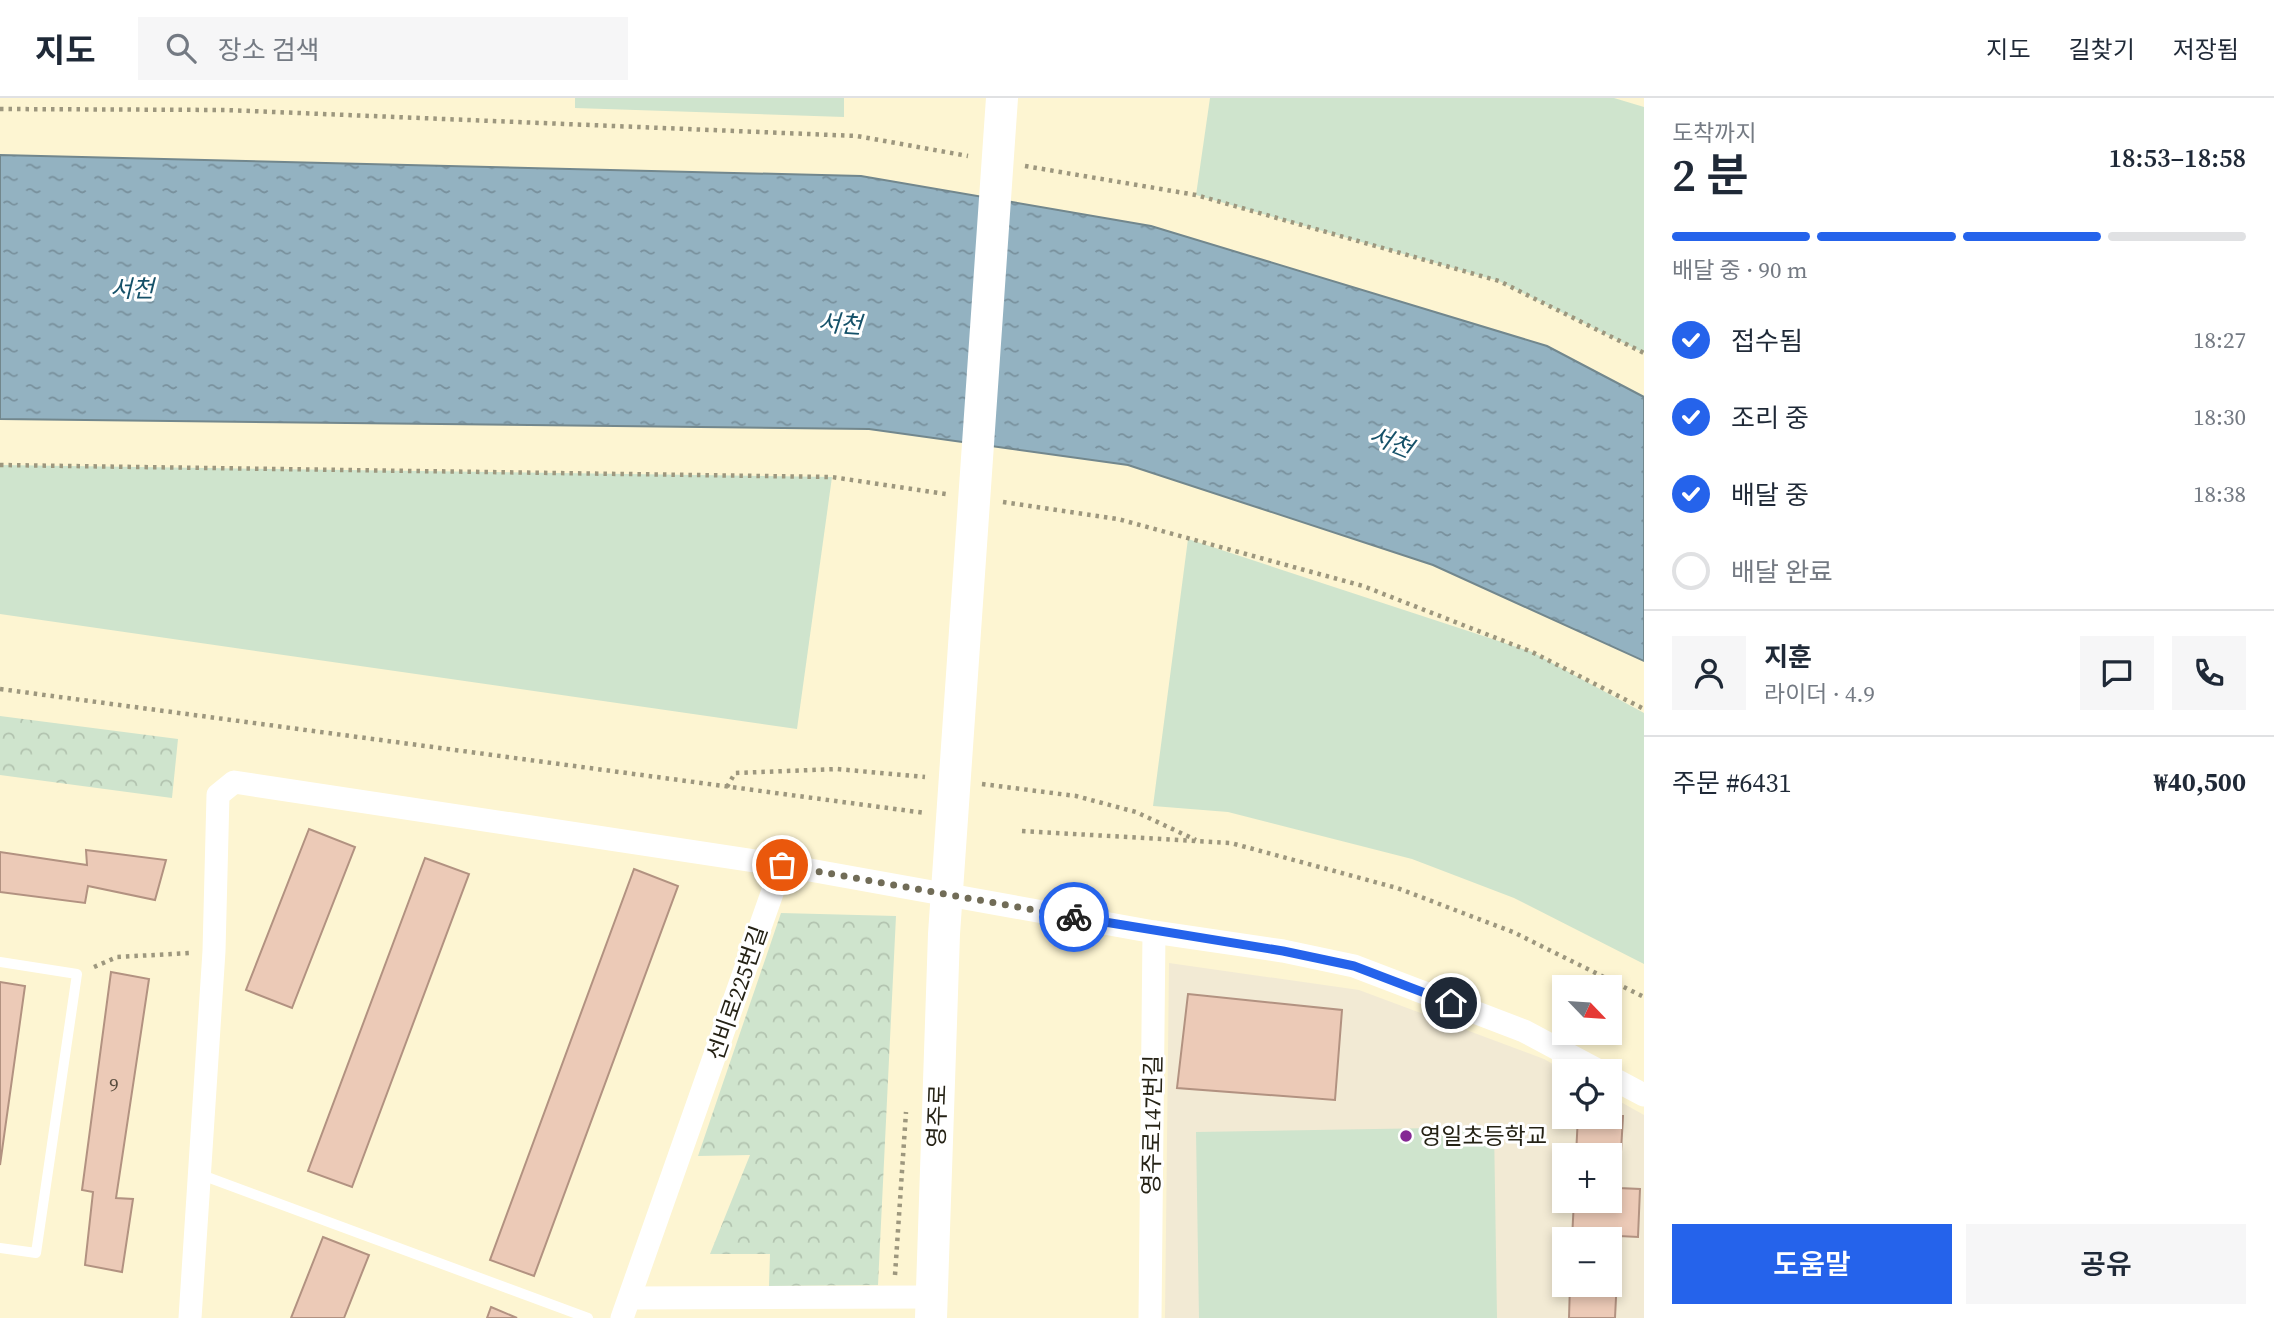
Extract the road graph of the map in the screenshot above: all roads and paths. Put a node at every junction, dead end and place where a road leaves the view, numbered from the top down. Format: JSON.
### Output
{"nodes":[{"id":1,"x":1002,"y":98,"type":"edge"},
{"id":2,"x":0,"y":109,"type":"edge"},
{"id":3,"x":979,"y":158,"type":"dead end"},
{"id":4,"x":1020,"y":165,"type":"dead end"},
{"id":5,"x":1644,"y":353,"type":"edge"},
{"id":6,"x":0,"y":465,"type":"edge"},
{"id":7,"x":955,"y":495,"type":"dead end"},
{"id":8,"x":996,"y":501,"type":"dead end"},
{"id":9,"x":0,"y":689,"type":"edge"},
{"id":10,"x":1644,"y":709,"type":"edge"},
{"id":11,"x":925,"y":813,"type":"dead end"},
{"id":12,"x":1022,"y":831,"type":"dead end"},
{"id":13,"x":782,"y":865,"type":"junction"},
{"id":14,"x":1154,"y":932,"type":"junction"},
{"id":15,"x":214,"y":951,"type":"junction"},
{"id":16,"x":0,"y":962,"type":"edge"},
{"id":17,"x":77,"y":974,"type":"junction"},
{"id":18,"x":1644,"y":997,"type":"edge"},
{"id":19,"x":1576,"y":1059,"type":"edge"},
{"id":20,"x":1622,"y":1083,"type":"edge"},
{"id":21,"x":1644,"y":1095,"type":"edge"},
{"id":22,"x":199,"y":1174,"type":"junction"},
{"id":23,"x":0,"y":1248,"type":"edge"},
{"id":24,"x":626,"y":1308,"type":"edge"},
{"id":25,"x":931,"y":1308,"type":"edge"},
{"id":26,"x":190,"y":1318,"type":"edge"},
{"id":27,"x":588,"y":1318,"type":"edge"},
{"id":28,"x":1150,"y":1318,"type":"edge"}],
"edges":[{"from":1,"to":25,"type":"main road","name":"영주로"},
{"from":2,"to":3,"type":"path"},
{"from":4,"to":5,"type":"path"},
{"from":6,"to":7,"type":"path"},
{"from":8,"to":10,"type":"path"},
{"from":9,"to":11,"type":"path"},
{"from":12,"to":18,"type":"path"},
{"from":13,"to":14,"type":"street"},
{"from":13,"to":15,"type":"street"},
{"from":13,"to":24,"type":"street","name":"선비로225번길"},
{"from":14,"to":19,"type":"street"},
{"from":14,"to":28,"type":"street","name":"영주로147번길"},
{"from":15,"to":17,"type":"path"},
{"from":15,"to":22,"type":"street"},
{"from":16,"to":17,"type":"lane"},
{"from":17,"to":23,"type":"lane"},
{"from":20,"to":21,"type":"street"},
{"from":22,"to":26,"type":"street"},
{"from":22,"to":27,"type":"lane"},
{"from":24,"to":25,"type":"street","name":"영주로"}]}
